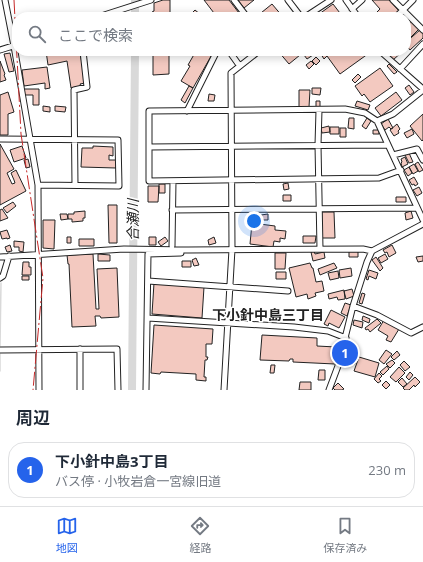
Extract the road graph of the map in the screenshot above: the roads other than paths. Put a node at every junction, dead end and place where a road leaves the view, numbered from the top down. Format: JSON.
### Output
{"nodes":[{"id":1,"x":5,"y":0,"type":"edge"},
{"id":2,"x":151,"y":0,"type":"edge"},
{"id":3,"x":234,"y":0,"type":"edge"},
{"id":4,"x":288,"y":0,"type":"edge"},
{"id":5,"x":331,"y":0,"type":"edge"},
{"id":6,"x":346,"y":0,"type":"edge"},
{"id":7,"x":362,"y":0,"type":"edge"},
{"id":8,"x":393,"y":0,"type":"edge"},
{"id":9,"x":413,"y":0,"type":"edge"},
{"id":10,"x":352,"y":9,"type":"junction"},
{"id":11,"x":403,"y":10,"type":"joint"},
{"id":12,"x":114,"y":12,"type":"edge"},
{"id":13,"x":243,"y":12,"type":"edge"},
{"id":14,"x":297,"y":12,"type":"edge"},
{"id":15,"x":313,"y":12,"type":"edge"},
{"id":16,"x":354,"y":12,"type":"edge"},
{"id":17,"x":411,"y":18,"type":"edge"},
{"id":18,"x":12,"y":29,"type":"edge"},
{"id":19,"x":423,"y":30,"type":"edge"},
{"id":20,"x":423,"y":44,"type":"edge"},
{"id":21,"x":12,"y":46,"type":"edge"},
{"id":22,"x":0,"y":50,"type":"edge"},
{"id":23,"x":18,"y":56,"type":"edge"},
{"id":24,"x":84,"y":56,"type":"edge"},
{"id":25,"x":214,"y":56,"type":"edge"},
{"id":26,"x":232,"y":56,"type":"edge"},
{"id":27,"x":252,"y":56,"type":"edge"},
{"id":28,"x":386,"y":56,"type":"edge"},
{"id":29,"x":239,"y":66,"type":"junction"},
{"id":30,"x":400,"y":69,"type":"junction"},
{"id":31,"x":423,"y":90,"type":"edge"},
{"id":32,"x":319,"y":110,"type":"junction"},
{"id":33,"x":187,"y":111,"type":"junction"},
{"id":34,"x":231,"y":111,"type":"junction"},
{"id":35,"x":376,"y":121,"type":"junction"},
{"id":36,"x":0,"y":139,"type":"edge"},
{"id":37,"x":31,"y":139,"type":"junction"},
{"id":38,"x":74,"y":139,"type":"junction"},
{"id":39,"x":318,"y":145,"type":"junction"},
{"id":40,"x":388,"y":145,"type":"junction"},
{"id":41,"x":149,"y":147,"type":"junction"},
{"id":42,"x":232,"y":147,"type":"junction"},
{"id":43,"x":393,"y":155,"type":"junction"},
{"id":44,"x":423,"y":160,"type":"edge"},
{"id":45,"x":401,"y":170,"type":"junction"},
{"id":46,"x":319,"y":179,"type":"junction"},
{"id":47,"x":173,"y":180,"type":"junction"},
{"id":48,"x":232,"y":180,"type":"junction"},
{"id":49,"x":38,"y":185,"type":"junction"},
{"id":50,"x":75,"y":185,"type":"junction"},
{"id":51,"x":417,"y":208,"type":"junction"},
{"id":52,"x":319,"y":209,"type":"junction"},
{"id":53,"x":172,"y":210,"type":"junction"},
{"id":54,"x":232,"y":210,"type":"junction"},
{"id":55,"x":423,"y":220,"type":"edge"},
{"id":56,"x":423,"y":224,"type":"edge"},
{"id":57,"x":172,"y":246,"type":"dead end"},
{"id":58,"x":232,"y":249,"type":"junction"},
{"id":59,"x":320,"y":249,"type":"junction"},
{"id":60,"x":188,"y":250,"type":"junction"},
{"id":61,"x":372,"y":251,"type":"junction"},
{"id":62,"x":39,"y":254,"type":"junction"},
{"id":63,"x":9,"y":256,"type":"junction"},
{"id":64,"x":0,"y":257,"type":"edge"},
{"id":65,"x":0,"y":278,"type":"edge"},
{"id":66,"x":148,"y":281,"type":"junction"},
{"id":67,"x":231,"y":286,"type":"junction"},
{"id":68,"x":288,"y":290,"type":"dead end"},
{"id":69,"x":353,"y":306,"type":"junction"},
{"id":70,"x":148,"y":318,"type":"junction"},
{"id":71,"x":229,"y":323,"type":"junction"},
{"id":72,"x":423,"y":327,"type":"edge"},
{"id":73,"x":346,"y":338,"type":"junction"},
{"id":74,"x":39,"y":349,"type":"junction"},
{"id":75,"x":0,"y":350,"type":"edge"},
{"id":76,"x":80,"y":350,"type":"junction"},
{"id":77,"x":39,"y":390,"type":"edge"},
{"id":78,"x":80,"y":390,"type":"edge"},
{"id":79,"x":118,"y":390,"type":"edge"},
{"id":80,"x":146,"y":390,"type":"edge"},
{"id":81,"x":224,"y":390,"type":"edge"},
{"id":82,"x":329,"y":390,"type":"edge"}],
"edges":[{"from":1,"to":18,"type":"street"},
{"from":2,"to":12,"type":"street"},
{"from":3,"to":13,"type":"street"},
{"from":4,"to":14,"type":"street"},
{"from":5,"to":15,"type":"street"},
{"from":6,"to":10,"type":"street"},
{"from":7,"to":10,"type":"street"},
{"from":8,"to":11,"type":"street"},
{"from":9,"to":11,"type":"street"},
{"from":10,"to":16,"type":"street"},
{"from":17,"to":19,"type":"street"},
{"from":20,"to":30,"type":"street"},
{"from":21,"to":22,"type":"street"},
{"from":23,"to":37,"type":"street"},
{"from":24,"to":38,"type":"street"},
{"from":25,"to":33,"type":"street"},
{"from":26,"to":29,"type":"street"},
{"from":27,"to":29,"type":"street"},
{"from":28,"to":30,"type":"street"},
{"from":29,"to":34,"type":"street"},
{"from":30,"to":31,"type":"street"},
{"from":31,"to":35,"type":"street"},
{"from":32,"to":34,"type":"street"},
{"from":32,"to":35,"type":"street"},
{"from":32,"to":39,"type":"street"},
{"from":33,"to":34,"type":"street"},
{"from":33,"to":41,"type":"street"},
{"from":34,"to":42,"type":"street"},
{"from":35,"to":40,"type":"street"},
{"from":36,"to":37,"type":"street"},
{"from":37,"to":38,"type":"street"},
{"from":37,"to":49,"type":"street"},
{"from":38,"to":50,"type":"street"},
{"from":38,"to":50,"type":"street"},
{"from":39,"to":40,"type":"street"},
{"from":39,"to":42,"type":"street"},
{"from":39,"to":46,"type":"street"},
{"from":40,"to":43,"type":"street"},
{"from":41,"to":42,"type":"street"},
{"from":41,"to":47,"type":"street"},
{"from":42,"to":48,"type":"street"},
{"from":43,"to":44,"type":"street"},
{"from":43,"to":45,"type":"street"},
{"from":45,"to":46,"type":"street"},
{"from":45,"to":51,"type":"street"},
{"from":46,"to":48,"type":"street"},
{"from":46,"to":52,"type":"street"},
{"from":47,"to":48,"type":"street"},
{"from":47,"to":53,"type":"street"},
{"from":48,"to":54,"type":"street"},
{"from":49,"to":50,"type":"street"},
{"from":49,"to":62,"type":"street"},
{"from":51,"to":52,"type":"street"},
{"from":51,"to":55,"type":"street"},
{"from":52,"to":54,"type":"street"},
{"from":52,"to":59,"type":"street"},
{"from":53,"to":54,"type":"street"},
{"from":53,"to":57,"type":"street"},
{"from":54,"to":58,"type":"street"},
{"from":56,"to":61,"type":"street"},
{"from":58,"to":59,"type":"street"},
{"from":58,"to":60,"type":"street"},
{"from":58,"to":67,"type":"street"},
{"from":59,"to":61,"type":"street"},
{"from":60,"to":62,"type":"street"},
{"from":60,"to":66,"type":"street"},
{"from":61,"to":69,"type":"street"},
{"from":62,"to":63,"type":"street"},
{"from":62,"to":74,"type":"street"},
{"from":63,"to":64,"type":"street"},
{"from":63,"to":65,"type":"street"},
{"from":66,"to":67,"type":"street"},
{"from":66,"to":70,"type":"street"},
{"from":67,"to":68,"type":"street"},
{"from":67,"to":71,"type":"street"},
{"from":69,"to":72,"type":"street"},
{"from":69,"to":73,"type":"street"},
{"from":70,"to":71,"type":"street"},
{"from":70,"to":80,"type":"street"},
{"from":71,"to":73,"type":"street"},
{"from":71,"to":81,"type":"street"},
{"from":73,"to":82,"type":"street"},
{"from":74,"to":75,"type":"street"},
{"from":74,"to":76,"type":"street"},
{"from":74,"to":77,"type":"street"},
{"from":76,"to":78,"type":"street"},
{"from":76,"to":79,"type":"street"}]}
